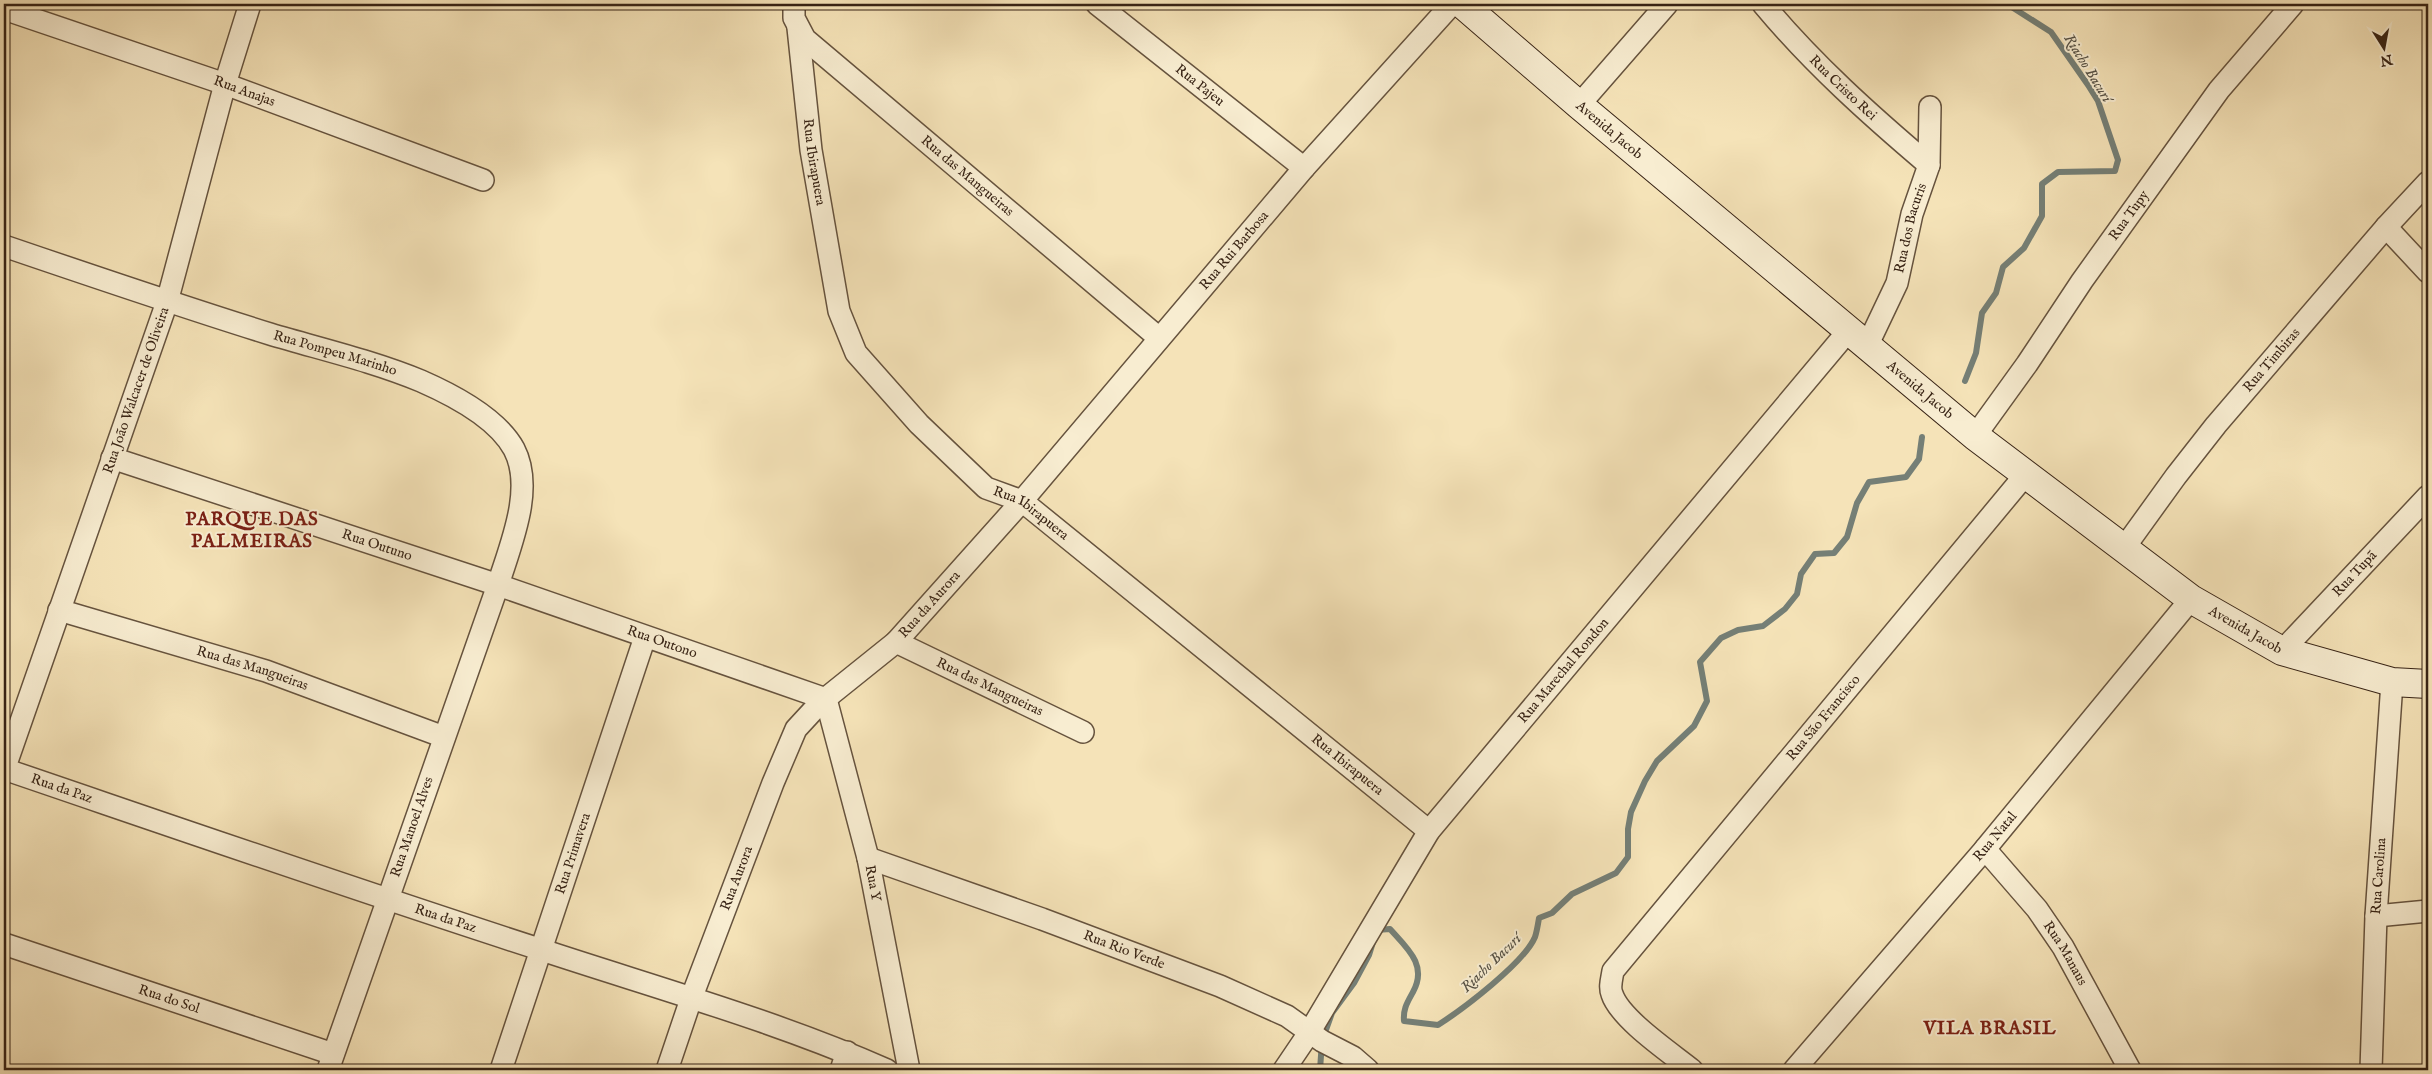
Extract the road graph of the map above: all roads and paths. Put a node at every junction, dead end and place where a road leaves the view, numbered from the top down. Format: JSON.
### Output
{"nodes":[{"id":1,"x":250,"y":4,"type":"edge"},
{"id":2,"x":794,"y":4,"type":"edge"},
{"id":3,"x":1097,"y":4,"type":"edge"},
{"id":4,"x":1452,"y":4,"type":"edge"},
{"id":5,"x":1462,"y":4,"type":"edge"},
{"id":6,"x":1667,"y":4,"type":"edge"},
{"id":7,"x":1763,"y":4,"type":"edge"},
{"id":8,"x":2293,"y":4,"type":"edge"},
{"id":9,"x":4,"y":9,"type":"edge"},
{"id":10,"x":798,"y":28,"type":"junction"},
{"id":11,"x":225,"y":84,"type":"junction"},
{"id":12,"x":1579,"y":105,"type":"junction"},
{"id":13,"x":1930,"y":107,"type":"dead end"},
{"id":14,"x":1929,"y":165,"type":"junction"},
{"id":15,"x":1304,"y":168,"type":"junction"},
{"id":16,"x":483,"y":180,"type":"dead end"},
{"id":17,"x":2428,"y":182,"type":"edge"},
{"id":18,"x":2386,"y":227,"type":"junction"},
{"id":19,"x":4,"y":246,"type":"edge"},
{"id":20,"x":2428,"y":272,"type":"edge"},
{"id":21,"x":167,"y":302,"type":"junction"},
{"id":22,"x":1858,"y":337,"type":"junction"},
{"id":23,"x":1159,"y":338,"type":"junction"},
{"id":24,"x":1975,"y":436,"type":"junction"},
{"id":25,"x":112,"y":458,"type":"junction"},
{"id":26,"x":2026,"y":474,"type":"junction"},
{"id":27,"x":2428,"y":496,"type":"edge"},
{"id":28,"x":1022,"y":501,"type":"junction"},
{"id":29,"x":2124,"y":548,"type":"junction"},
{"id":30,"x":498,"y":585,"type":"junction"},
{"id":31,"x":2191,"y":599,"type":"junction"},
{"id":32,"x":59,"y":610,"type":"junction"},
{"id":33,"x":645,"y":637,"type":"junction"},
{"id":34,"x":896,"y":642,"type":"junction"},
{"id":35,"x":2282,"y":651,"type":"junction"},
{"id":36,"x":2392,"y":682,"type":"junction"},
{"id":37,"x":2428,"y":684,"type":"edge"},
{"id":38,"x":826,"y":699,"type":"junction"},
{"id":39,"x":1083,"y":732,"type":"dead end"},
{"id":40,"x":444,"y":737,"type":"junction"},
{"id":41,"x":4,"y":769,"type":"edge"},
{"id":42,"x":1429,"y":830,"type":"junction"},
{"id":43,"x":1984,"y":849,"type":"junction"},
{"id":44,"x":868,"y":858,"type":"junction"},
{"id":45,"x":387,"y":899,"type":"junction"},
{"id":46,"x":2428,"y":911,"type":"edge"},
{"id":47,"x":2376,"y":916,"type":"junction"},
{"id":48,"x":4,"y":944,"type":"edge"},
{"id":49,"x":541,"y":950,"type":"junction"},
{"id":50,"x":691,"y":999,"type":"junction"},
{"id":51,"x":1309,"y":1033,"type":"junction"},
{"id":52,"x":844,"y":1061,"type":"edge"},
{"id":53,"x":330,"y":1062,"type":"edge"},
{"id":54,"x":501,"y":1070,"type":"edge"},
{"id":55,"x":667,"y":1070,"type":"edge"},
{"id":56,"x":887,"y":1070,"type":"edge"},
{"id":57,"x":909,"y":1070,"type":"edge"},
{"id":58,"x":1284,"y":1070,"type":"edge"},
{"id":59,"x":1368,"y":1070,"type":"edge"},
{"id":60,"x":1692,"y":1070,"type":"edge"},
{"id":61,"x":1794,"y":1070,"type":"edge"},
{"id":62,"x":2130,"y":1070,"type":"edge"},
{"id":63,"x":2371,"y":1070,"type":"edge"}],
"edges":[{"from":1,"to":11,"type":"street","name":"Rua João Walcacer de Oliveira"},
{"from":2,"to":10,"type":"street"},
{"from":3,"to":15,"type":"street","name":"Rua Pajeu"},
{"from":4,"to":15,"type":"street","name":"Rua Rui Barbosa"},
{"from":5,"to":12,"type":"main road","name":"Avenida Jacob"},
{"from":6,"to":12,"type":"street"},
{"from":7,"to":14,"type":"street","name":"Rua Cristo Rei"},
{"from":8,"to":24,"type":"street","name":"Rua Tupy"},
{"from":9,"to":11,"type":"street","name":"Rua Anajas"},
{"from":10,"to":23,"type":"street","name":"Rua das Mangueiras"},
{"from":10,"to":28,"type":"street","name":"Rua Ibirapuera"},
{"from":11,"to":16,"type":"street","name":"Rua Anajas"},
{"from":11,"to":21,"type":"street","name":"Rua João Walcacer de Oliveira"},
{"from":12,"to":22,"type":"main road","name":"Avenida Jacob"},
{"from":13,"to":14,"type":"street","name":"Rua dos Bacuris"},
{"from":14,"to":22,"type":"street","name":"Rua dos Bacuris"},
{"from":15,"to":23,"type":"street","name":"Rua Rui Barbosa"},
{"from":17,"to":18,"type":"street","name":"Rua Timbiras"},
{"from":18,"to":20,"type":"street"},
{"from":18,"to":29,"type":"street","name":"Rua Timbiras"},
{"from":19,"to":21,"type":"street","name":"Rua Pompeu Marinho"},
{"from":21,"to":25,"type":"street","name":"Rua João Walcacer de Oliveira"},
{"from":21,"to":30,"type":"street","name":"Rua Pompeu Marinho"},
{"from":22,"to":24,"type":"main road","name":"Avenida Jacob"},
{"from":22,"to":42,"type":"street","name":"Rua Marechal Rondon"},
{"from":23,"to":28,"type":"street","name":"Rua Rui Barbosa"},
{"from":24,"to":26,"type":"main road","name":"Avenida Jacob"},
{"from":25,"to":30,"type":"street","name":"Rua Outuno"},
{"from":25,"to":32,"type":"street","name":"Rua João Walcacer de Oliveira"},
{"from":26,"to":29,"type":"main road","name":"Avenida Jacob"},
{"from":26,"to":60,"type":"street","name":"Rua São Francisco"},
{"from":27,"to":35,"type":"street","name":"Rua Tupã"},
{"from":28,"to":34,"type":"street","name":"Rua da Aurora"},
{"from":28,"to":42,"type":"street","name":"Rua Ibirapuera"},
{"from":29,"to":31,"type":"main road","name":"Avenida Jacob"},
{"from":30,"to":33,"type":"street","name":"Rua Outono"},
{"from":30,"to":40,"type":"street","name":"Rua Manoel Alves"},
{"from":31,"to":35,"type":"main road","name":"Avenida Jacob"},
{"from":31,"to":43,"type":"street","name":"Rua Natal"},
{"from":32,"to":40,"type":"street","name":"Rua das Mangueiras"},
{"from":32,"to":41,"type":"street","name":"Rua João Walcacer de Oliveira"},
{"from":33,"to":38,"type":"street","name":"Rua Outono"},
{"from":33,"to":49,"type":"street","name":"Rua Primavera"},
{"from":34,"to":38,"type":"street","name":"Rua da Aurora"},
{"from":34,"to":39,"type":"street","name":"Rua das Mangueiras"},
{"from":35,"to":36,"type":"main road","name":"Avenida Jacob"},
{"from":36,"to":37,"type":"main road","name":"Avenida Jacob"},
{"from":36,"to":47,"type":"street","name":"Rua Carolina"},
{"from":38,"to":44,"type":"street","name":"Rua Y"},
{"from":38,"to":50,"type":"street","name":"Rua Aurora"},
{"from":40,"to":45,"type":"street","name":"Rua Manoel Alves"},
{"from":41,"to":45,"type":"street","name":"Rua da Paz"},
{"from":42,"to":51,"type":"street","name":"Rua Marechal Rondon"},
{"from":43,"to":61,"type":"street","name":"Rua Natal"},
{"from":43,"to":62,"type":"street","name":"Rua Manaus"},
{"from":44,"to":51,"type":"street","name":"Rua Rio Verde"},
{"from":44,"to":57,"type":"street","name":"Rua Y"},
{"from":45,"to":49,"type":"street","name":"Rua da Paz"},
{"from":45,"to":53,"type":"street","name":"Rua Manoel Alves"},
{"from":46,"to":47,"type":"street"},
{"from":47,"to":63,"type":"street","name":"Rua Carolina"},
{"from":48,"to":53,"type":"street","name":"Rua do Sol"},
{"from":49,"to":50,"type":"street","name":"Rua da Paz"},
{"from":49,"to":54,"type":"street","name":"Rua Primavera"},
{"from":50,"to":52,"type":"street","name":"Rua da Paz"},
{"from":50,"to":55,"type":"street","name":"Rua Aurora"},
{"from":51,"to":58,"type":"street","name":"Rua Marechal Rondon"},
{"from":51,"to":59,"type":"street","name":"Rua Rio Verde"},
{"from":52,"to":56,"type":"street","name":"Rua da Paz"}]}
